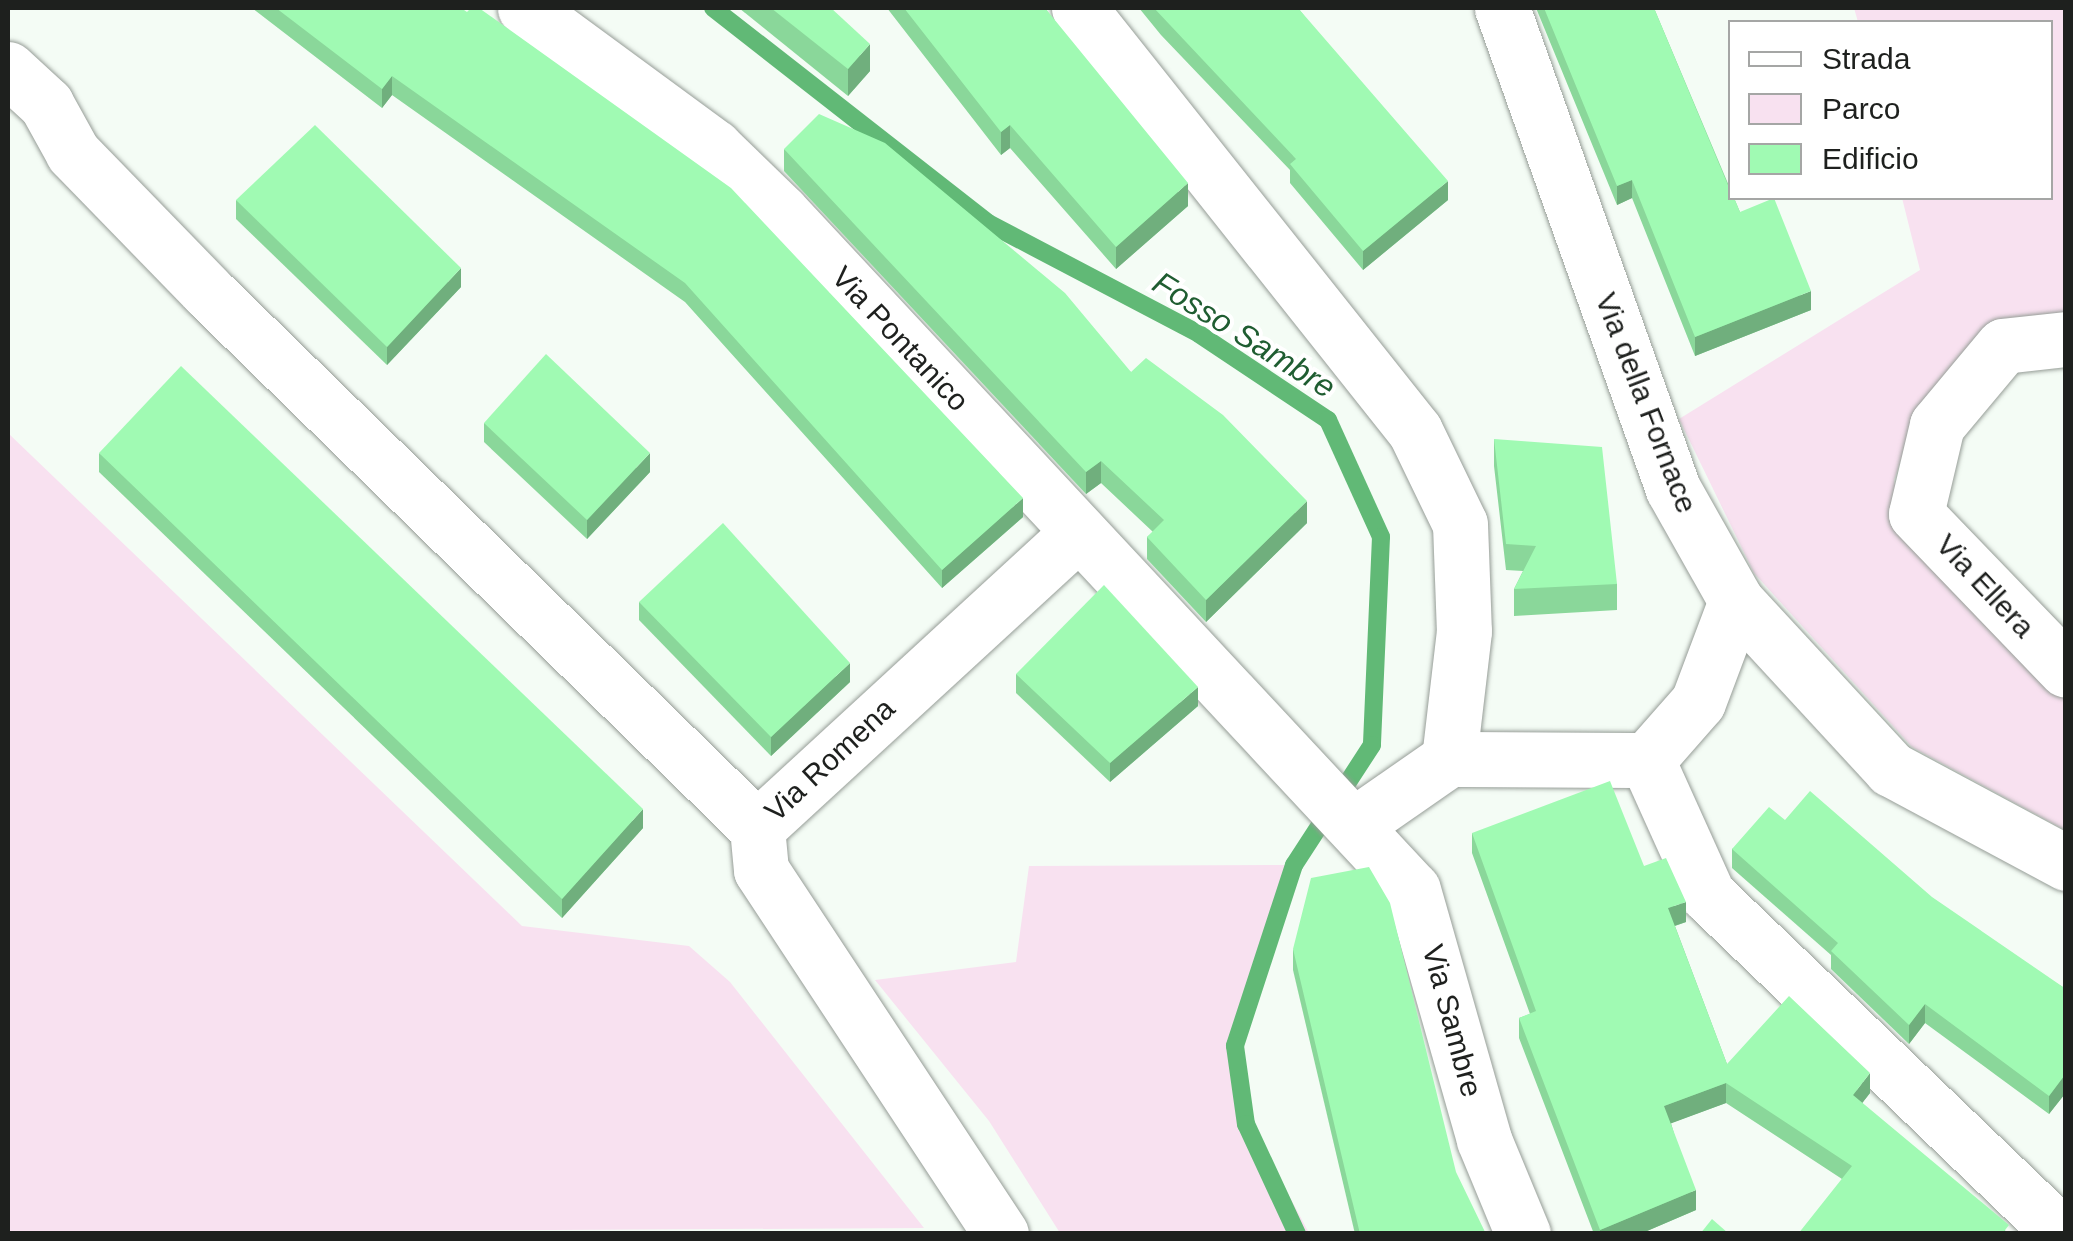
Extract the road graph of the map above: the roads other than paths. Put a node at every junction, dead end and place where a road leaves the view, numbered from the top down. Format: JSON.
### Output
{"nodes":[{"id":1,"x":524,"y":8,"type":"edge"},
{"id":2,"x":1079,"y":8,"type":"edge"},
{"id":3,"x":1502,"y":8,"type":"edge"},
{"id":4,"x":8,"y":69,"type":"edge"},
{"id":5,"x":2066,"y":339,"type":"edge"},
{"id":6,"x":1079,"y":532,"type":"junction"},
{"id":7,"x":1736,"y":600,"type":"junction"},
{"id":8,"x":2066,"y":670,"type":"edge"},
{"id":9,"x":1244,"y":706,"type":"joint"},
{"id":10,"x":1449,"y":759,"type":"junction"},
{"id":11,"x":1648,"y":760,"type":"junction"},
{"id":12,"x":1351,"y":817,"type":"junction"},
{"id":13,"x":757,"y":828,"type":"junction"},
{"id":14,"x":2066,"y":863,"type":"edge"},
{"id":15,"x":1000,"y":1234,"type":"edge"},
{"id":16,"x":1523,"y":1234,"type":"edge"},
{"id":17,"x":2062,"y":1234,"type":"edge"}],
"edges":[{"from":1,"to":6,"type":"street","name":"Via Pontanico"},
{"from":2,"to":10,"type":"street"},
{"from":3,"to":7,"type":"street","name":"Via della Fornace"},
{"from":4,"to":13,"type":"street"},
{"from":5,"to":8,"type":"street","name":"Via Ellera"},
{"from":6,"to":9,"type":"street","name":"Via Pontanico"},
{"from":6,"to":13,"type":"street","name":"Via Romena"},
{"from":7,"to":11,"type":"street"},
{"from":7,"to":14,"type":"street"},
{"from":9,"to":12,"type":"street","name":"Via Sambre"},
{"from":10,"to":11,"type":"street"},
{"from":10,"to":12,"type":"street"},
{"from":11,"to":17,"type":"street"},
{"from":12,"to":16,"type":"street","name":"Via Sambre"},
{"from":13,"to":15,"type":"street","name":"Via Romena"}]}
